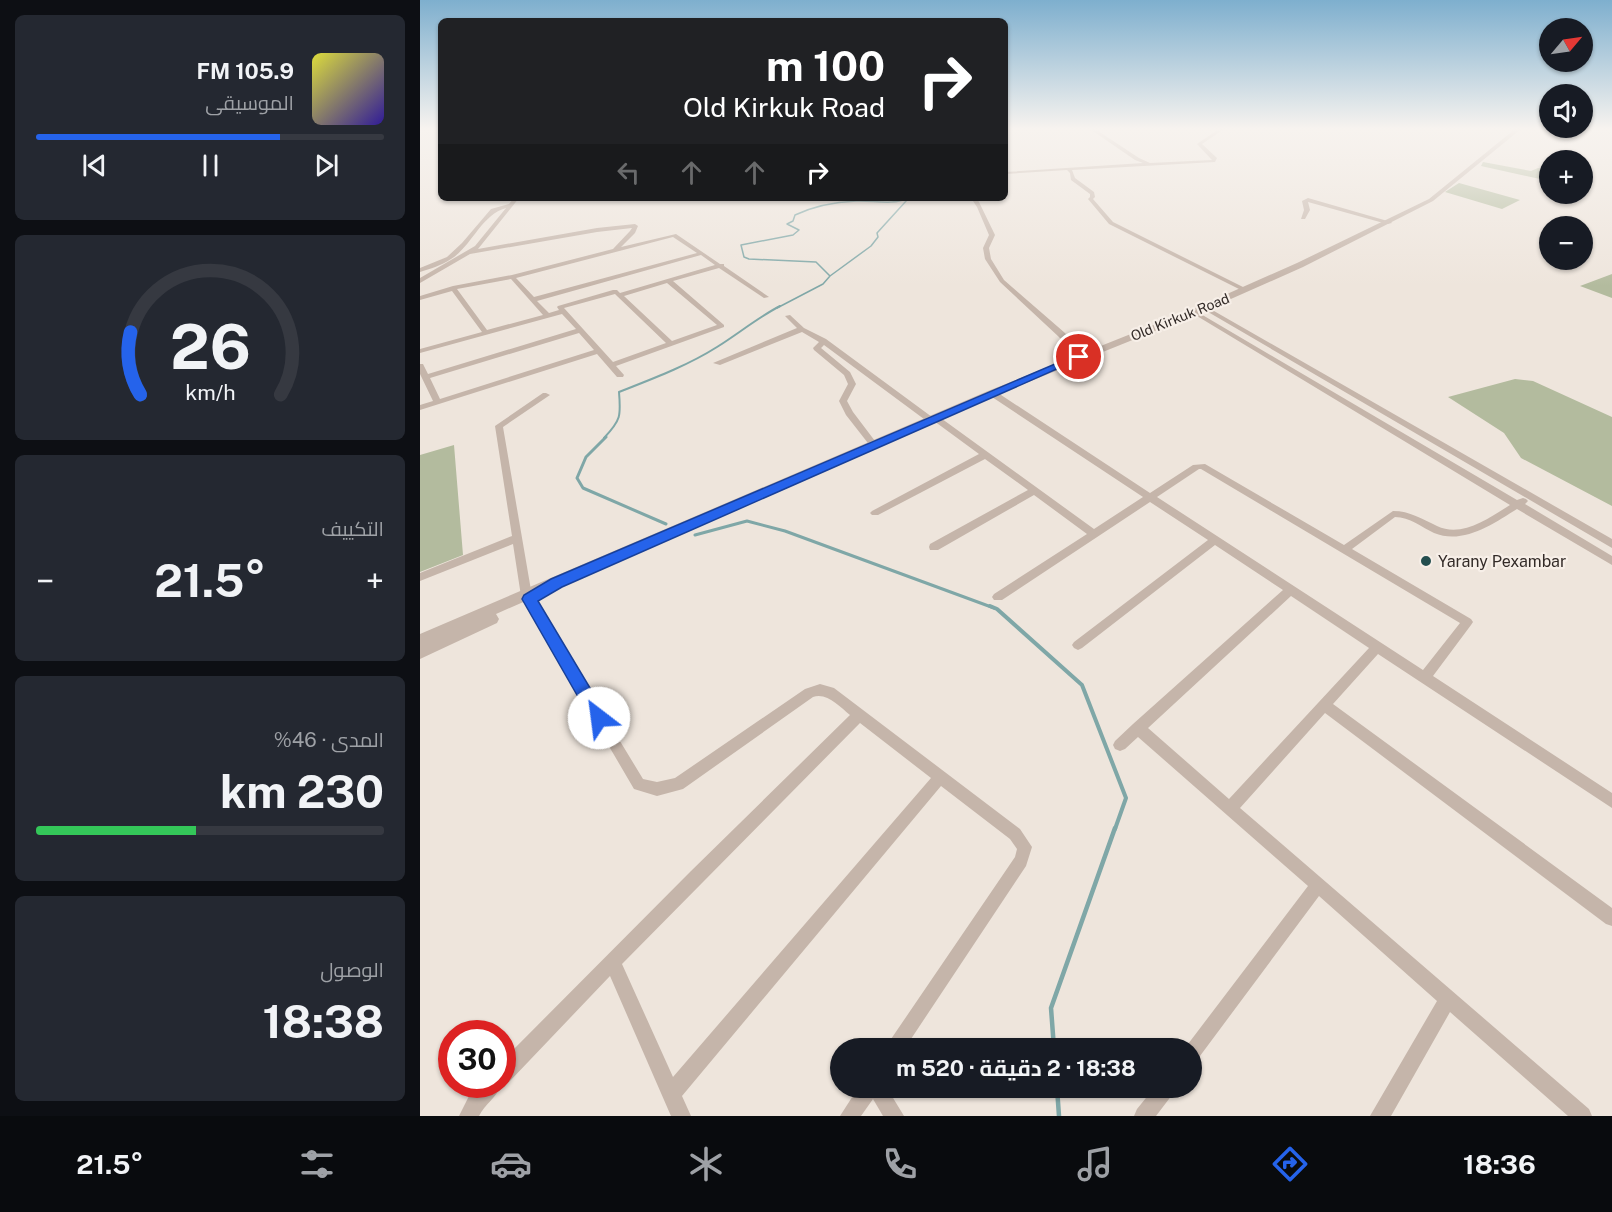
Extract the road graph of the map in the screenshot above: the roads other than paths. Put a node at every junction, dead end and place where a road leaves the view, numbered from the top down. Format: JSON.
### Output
{"nodes":[{"id":1,"x":1075,"y":181,"type":"edge"},
{"id":2,"x":1454,"y":181,"type":"edge"},
{"id":3,"x":515,"y":201,"type":"edge"},
{"id":4,"x":975,"y":201,"type":"edge"},
{"id":5,"x":512,"y":205,"type":"junction"},
{"id":6,"x":1303,"y":218,"type":"dead end"},
{"id":7,"x":1389,"y":223,"type":"junction"},
{"id":8,"x":615,"y":250,"type":"junction"},
{"id":9,"x":471,"y":252,"type":"junction"},
{"id":10,"x":703,"y":252,"type":"junction"},
{"id":11,"x":722,"y":266,"type":"junction"},
{"id":12,"x":420,"y":270,"type":"edge"},
{"id":13,"x":512,"y":277,"type":"junction"},
{"id":14,"x":604,"y":280,"type":"junction"},
{"id":15,"x":420,"y":281,"type":"edge"},
{"id":16,"x":669,"y":281,"type":"junction"},
{"id":17,"x":453,"y":288,"type":"junction"},
{"id":18,"x":1245,"y":290,"type":"junction"},
{"id":19,"x":420,"y":293,"type":"edge"},
{"id":20,"x":618,"y":293,"type":"junction"},
{"id":21,"x":766,"y":297,"type":"dead end"},
{"id":22,"x":420,"y":298,"type":"edge"},
{"id":23,"x":532,"y":300,"type":"junction"},
{"id":24,"x":1205,"y":308,"type":"junction"},
{"id":25,"x":564,"y":311,"type":"junction"},
{"id":26,"x":1194,"y":312,"type":"junction"},
{"id":27,"x":548,"y":316,"type":"junction"},
{"id":28,"x":788,"y":316,"type":"dead end"},
{"id":29,"x":802,"y":329,"type":"junction"},
{"id":30,"x":580,"y":330,"type":"junction"},
{"id":31,"x":486,"y":333,"type":"junction"},
{"id":32,"x":822,"y":341,"type":"junction"},
{"id":33,"x":671,"y":344,"type":"junction"},
{"id":34,"x":420,"y":351,"type":"edge"},
{"id":35,"x":599,"y":351,"type":"junction"},
{"id":36,"x":1079,"y":357,"type":"junction"},
{"id":37,"x":717,"y":363,"type":"dead end"},
{"id":38,"x":611,"y":365,"type":"junction"},
{"id":39,"x":420,"y":366,"type":"edge"},
{"id":40,"x":620,"y":375,"type":"dead end"},
{"id":41,"x":426,"y":377,"type":"junction"},
{"id":42,"x":992,"y":393,"type":"junction"},
{"id":43,"x":546,"y":395,"type":"dead end"},
{"id":44,"x":438,"y":402,"type":"junction"},
{"id":45,"x":420,"y":408,"type":"edge"},
{"id":46,"x":933,"y":419,"type":"junction"},
{"id":47,"x":874,"y":445,"type":"junction"},
{"id":48,"x":985,"y":454,"type":"junction"},
{"id":49,"x":1034,"y":491,"type":"junction"},
{"id":50,"x":1150,"y":496,"type":"junction"},
{"id":51,"x":1531,"y":496,"type":"junction"},
{"id":52,"x":1517,"y":505,"type":"junction"},
{"id":53,"x":875,"y":513,"type":"dead end"},
{"id":54,"x":1094,"y":534,"type":"junction"},
{"id":55,"x":518,"y":538,"type":"junction"},
{"id":56,"x":1216,"y":539,"type":"junction"},
{"id":57,"x":1612,"y":544,"type":"edge"},
{"id":58,"x":934,"y":547,"type":"dead end"},
{"id":59,"x":1346,"y":549,"type":"junction"},
{"id":60,"x":1612,"y":561,"type":"edge"},
{"id":61,"x":420,"y":577,"type":"edge"},
{"id":62,"x":1292,"y":589,"type":"junction"},
{"id":63,"x":528,"y":597,"type":"junction"},
{"id":64,"x":998,"y":597,"type":"dead end"},
{"id":65,"x":420,"y":641,"type":"edge"},
{"id":66,"x":1078,"y":645,"type":"dead end"},
{"id":67,"x":1378,"y":646,"type":"junction"},
{"id":68,"x":420,"y":653,"type":"edge"},
{"id":69,"x":1425,"y":677,"type":"junction"},
{"id":70,"x":1324,"y":705,"type":"junction"},
{"id":71,"x":860,"y":714,"type":"junction"},
{"id":72,"x":1138,"y":728,"type":"junction"},
{"id":73,"x":1120,"y":744,"type":"dead end"},
{"id":74,"x":940,"y":777,"type":"junction"},
{"id":75,"x":1612,"y":801,"type":"edge"},
{"id":76,"x":1230,"y":808,"type":"junction"},
{"id":77,"x":1318,"y":885,"type":"junction"},
{"id":78,"x":1612,"y":918,"type":"edge"},
{"id":79,"x":613,"y":962,"type":"junction"},
{"id":80,"x":1448,"y":999,"type":"junction"},
{"id":81,"x":902,"y":1038,"type":"edge"},
{"id":82,"x":1202,"y":1039,"type":"edge"},
{"id":83,"x":516,"y":1061,"type":"edge"},
{"id":84,"x":672,"y":1093,"type":"junction"},
{"id":85,"x":480,"y":1098,"type":"edge"},
{"id":86,"x":862,"y":1098,"type":"edge"},
{"id":87,"x":883,"y":1098,"type":"edge"},
{"id":88,"x":1158,"y":1098,"type":"edge"},
{"id":89,"x":469,"y":1116,"type":"edge"},
{"id":90,"x":681,"y":1116,"type":"edge"},
{"id":91,"x":850,"y":1116,"type":"edge"},
{"id":92,"x":894,"y":1116,"type":"edge"},
{"id":93,"x":1144,"y":1116,"type":"edge"},
{"id":94,"x":1380,"y":1116,"type":"edge"},
{"id":95,"x":1582,"y":1116,"type":"edge"}],
"edges":[{"from":1,"to":18,"type":"street"},
{"from":2,"to":7,"type":"street","name":"Old Kirkuk Road"},
{"from":3,"to":5,"type":"street"},
{"from":4,"to":36,"type":"street"},
{"from":5,"to":9,"type":"street"},
{"from":5,"to":12,"type":"street"},
{"from":6,"to":7,"type":"street"},
{"from":7,"to":18,"type":"street","name":"Old Kirkuk Road"},
{"from":8,"to":9,"type":"street"},
{"from":8,"to":10,"type":"street"},
{"from":8,"to":13,"type":"street"},
{"from":9,"to":15,"type":"street"},
{"from":10,"to":11,"type":"street"},
{"from":10,"to":14,"type":"street"},
{"from":11,"to":16,"type":"street"},
{"from":11,"to":21,"type":"street"},
{"from":13,"to":17,"type":"street"},
{"from":13,"to":23,"type":"street"},
{"from":14,"to":20,"type":"street"},
{"from":14,"to":23,"type":"street"},
{"from":16,"to":20,"type":"street"},
{"from":16,"to":33,"type":"street"},
{"from":17,"to":19,"type":"street"},
{"from":17,"to":22,"type":"street"},
{"from":17,"to":31,"type":"street"},
{"from":18,"to":24,"type":"street","name":"Old Kirkuk Road"},
{"from":20,"to":25,"type":"street"},
{"from":20,"to":33,"type":"street"},
{"from":23,"to":27,"type":"street"},
{"from":24,"to":26,"type":"street","name":"Old Kirkuk Road"},
{"from":24,"to":51,"type":"street"},
{"from":25,"to":27,"type":"street"},
{"from":25,"to":30,"type":"street"},
{"from":26,"to":36,"type":"street","name":"Old Kirkuk Road"},
{"from":26,"to":52,"type":"street"},
{"from":27,"to":31,"type":"street"},
{"from":28,"to":29,"type":"street"},
{"from":29,"to":32,"type":"street"},
{"from":29,"to":37,"type":"street"},
{"from":30,"to":35,"type":"street"},
{"from":30,"to":41,"type":"street"},
{"from":31,"to":34,"type":"street"},
{"from":32,"to":46,"type":"street"},
{"from":32,"to":47,"type":"street"},
{"from":33,"to":38,"type":"street"},
{"from":35,"to":38,"type":"street"},
{"from":35,"to":44,"type":"street"},
{"from":36,"to":42,"type":"street","name":"Old Kirkuk Road"},
{"from":38,"to":40,"type":"street"},
{"from":39,"to":41,"type":"street"},
{"from":41,"to":44,"type":"street"},
{"from":42,"to":46,"type":"street","name":"Old Kirkuk Road"},
{"from":42,"to":50,"type":"street"},
{"from":43,"to":55,"type":"street"},
{"from":44,"to":45,"type":"street"},
{"from":46,"to":47,"type":"street","name":"Old Kirkuk Road"},
{"from":46,"to":48,"type":"street"},
{"from":47,"to":63,"type":"street","name":"Old Kirkuk Road"},
{"from":48,"to":49,"type":"street"},
{"from":48,"to":53,"type":"street"},
{"from":49,"to":54,"type":"street"},
{"from":49,"to":58,"type":"street"},
{"from":50,"to":54,"type":"street"},
{"from":50,"to":56,"type":"street"},
{"from":50,"to":59,"type":"street"},
{"from":51,"to":52,"type":"street"},
{"from":51,"to":57,"type":"street"},
{"from":52,"to":59,"type":"street"},
{"from":52,"to":60,"type":"street"},
{"from":54,"to":64,"type":"street"},
{"from":55,"to":61,"type":"street"},
{"from":55,"to":63,"type":"street"},
{"from":56,"to":62,"type":"street"},
{"from":56,"to":66,"type":"street"},
{"from":59,"to":69,"type":"street"},
{"from":62,"to":67,"type":"street"},
{"from":62,"to":72,"type":"street"},
{"from":63,"to":65,"type":"street","name":"Old Kirkuk Road"},
{"from":63,"to":68,"type":"street","name":"Old Kirkuk Road"},
{"from":63,"to":71,"type":"street"},
{"from":67,"to":69,"type":"street"},
{"from":67,"to":70,"type":"street"},
{"from":69,"to":75,"type":"street"},
{"from":70,"to":76,"type":"street"},
{"from":70,"to":78,"type":"street"},
{"from":71,"to":74,"type":"street"},
{"from":71,"to":79,"type":"street"},
{"from":72,"to":73,"type":"street"},
{"from":72,"to":76,"type":"street"},
{"from":74,"to":81,"type":"street"},
{"from":74,"to":84,"type":"street"},
{"from":76,"to":77,"type":"street"},
{"from":77,"to":80,"type":"street"},
{"from":77,"to":82,"type":"street"},
{"from":79,"to":83,"type":"street"},
{"from":79,"to":84,"type":"street"},
{"from":80,"to":94,"type":"street"},
{"from":80,"to":95,"type":"street"},
{"from":84,"to":90,"type":"street"},
{"from":85,"to":89,"type":"street"},
{"from":86,"to":91,"type":"street"},
{"from":87,"to":92,"type":"street"},
{"from":88,"to":93,"type":"street"}]}
